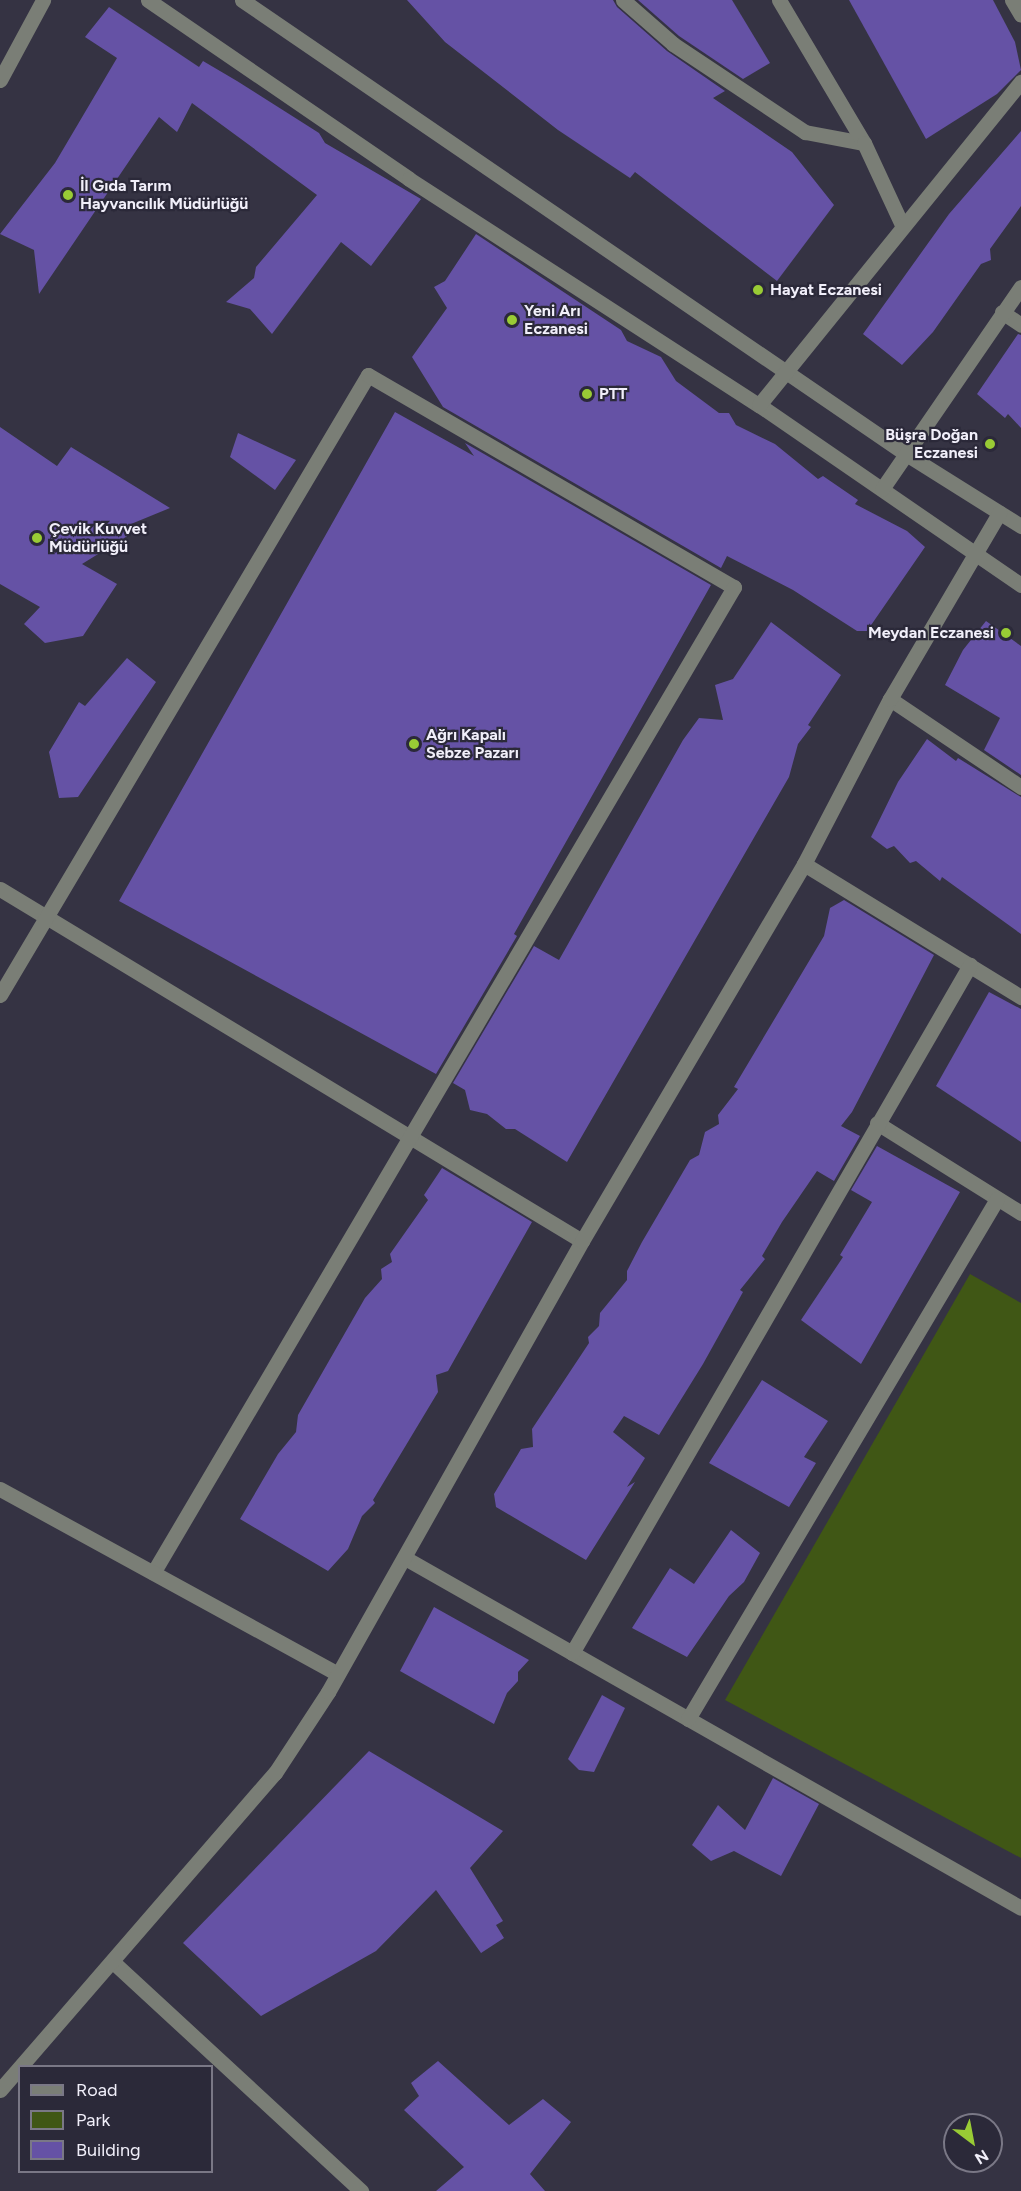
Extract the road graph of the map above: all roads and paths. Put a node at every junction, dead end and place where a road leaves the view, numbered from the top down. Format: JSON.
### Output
{"nodes":[{"id":1,"x":43,"y":0,"type":"edge"},
{"id":2,"x":148,"y":0,"type":"edge"},
{"id":3,"x":242,"y":0,"type":"edge"},
{"id":4,"x":623,"y":0,"type":"edge"},
{"id":5,"x":779,"y":0,"type":"edge"},
{"id":6,"x":1012,"y":0,"type":"edge"},
{"id":7,"x":1021,"y":15,"type":"edge"},
{"id":8,"x":0,"y":80,"type":"edge"},
{"id":9,"x":1021,"y":82,"type":"edge"},
{"id":10,"x":864,"y":143,"type":"junction"},
{"id":11,"x":902,"y":225,"type":"junction"},
{"id":12,"x":1021,"y":287,"type":"edge"},
{"id":13,"x":1002,"y":312,"type":"junction"},
{"id":14,"x":1021,"y":325,"type":"edge"},
{"id":15,"x":786,"y":372,"type":"junction"},
{"id":16,"x":759,"y":405,"type":"junction"},
{"id":17,"x":906,"y":454,"type":"junction"},
{"id":18,"x":882,"y":489,"type":"junction"},
{"id":19,"x":999,"y":513,"type":"junction"},
{"id":20,"x":1021,"y":526,"type":"edge"},
{"id":21,"x":976,"y":552,"type":"junction"},
{"id":22,"x":1021,"y":585,"type":"edge"},
{"id":23,"x":890,"y":699,"type":"junction"},
{"id":24,"x":1021,"y":787,"type":"edge"},
{"id":25,"x":804,"y":864,"type":"junction"},
{"id":26,"x":0,"y":889,"type":"edge"},
{"id":27,"x":48,"y":918,"type":"junction"},
{"id":28,"x":970,"y":965,"type":"junction"},
{"id":29,"x":0,"y":995,"type":"edge"},
{"id":30,"x":1021,"y":997,"type":"edge"},
{"id":31,"x":877,"y":1123,"type":"junction"},
{"id":32,"x":410,"y":1137,"type":"junction"},
{"id":33,"x":997,"y":1199,"type":"junction"},
{"id":34,"x":1021,"y":1213,"type":"edge"},
{"id":35,"x":582,"y":1241,"type":"junction"},
{"id":36,"x":0,"y":1489,"type":"edge"},
{"id":37,"x":405,"y":1558,"type":"junction"},
{"id":38,"x":153,"y":1573,"type":"junction"},
{"id":39,"x":572,"y":1653,"type":"junction"},
{"id":40,"x":338,"y":1674,"type":"junction"},
{"id":41,"x":688,"y":1719,"type":"junction"},
{"id":42,"x":1021,"y":1908,"type":"edge"},
{"id":43,"x":114,"y":1962,"type":"junction"},
{"id":44,"x":22,"y":2065,"type":"edge"},
{"id":45,"x":18,"y":2070,"type":"edge"},
{"id":46,"x":0,"y":2090,"type":"edge"},
{"id":47,"x":361,"y":2191,"type":"edge"}],
"edges":[{"from":1,"to":8,"type":"street"},
{"from":2,"to":16,"type":"street"},
{"from":3,"to":15,"type":"street"},
{"from":4,"to":10,"type":"street"},
{"from":5,"to":10,"type":"street"},
{"from":6,"to":7,"type":"street"},
{"from":9,"to":11,"type":"street"},
{"from":10,"to":11,"type":"street"},
{"from":11,"to":15,"type":"street"},
{"from":12,"to":13,"type":"street"},
{"from":13,"to":14,"type":"street"},
{"from":13,"to":17,"type":"street"},
{"from":15,"to":16,"type":"street"},
{"from":15,"to":17,"type":"street"},
{"from":16,"to":18,"type":"street"},
{"from":17,"to":18,"type":"street"},
{"from":17,"to":19,"type":"street"},
{"from":18,"to":21,"type":"street"},
{"from":19,"to":20,"type":"street"},
{"from":19,"to":21,"type":"street"},
{"from":21,"to":22,"type":"street"},
{"from":21,"to":23,"type":"street"},
{"from":23,"to":24,"type":"street"},
{"from":23,"to":25,"type":"street"},
{"from":25,"to":28,"type":"street"},
{"from":25,"to":35,"type":"street"},
{"from":26,"to":27,"type":"street"},
{"from":27,"to":29,"type":"street"},
{"from":27,"to":32,"type":"street"},
{"from":27,"to":32,"type":"street"},
{"from":28,"to":30,"type":"street"},
{"from":28,"to":31,"type":"street"},
{"from":31,"to":33,"type":"street"},
{"from":31,"to":39,"type":"street"},
{"from":32,"to":35,"type":"street"},
{"from":32,"to":38,"type":"street"},
{"from":33,"to":34,"type":"street"},
{"from":33,"to":41,"type":"street"},
{"from":35,"to":37,"type":"street"},
{"from":36,"to":38,"type":"street"},
{"from":37,"to":39,"type":"street"},
{"from":37,"to":40,"type":"street"},
{"from":38,"to":40,"type":"street"},
{"from":39,"to":41,"type":"street"},
{"from":40,"to":43,"type":"street"},
{"from":41,"to":42,"type":"street"},
{"from":43,"to":44,"type":"street"},
{"from":43,"to":47,"type":"street"},
{"from":45,"to":46,"type":"street"}]}
